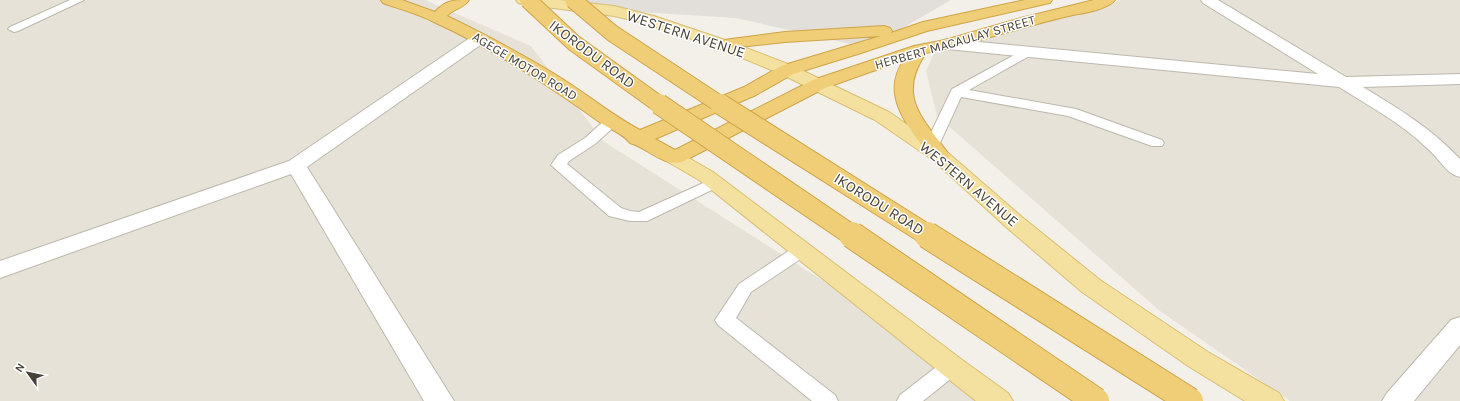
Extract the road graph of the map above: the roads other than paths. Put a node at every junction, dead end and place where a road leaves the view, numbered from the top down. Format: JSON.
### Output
{"nodes":[{"id":1,"x":79,"y":0,"type":"edge"},
{"id":2,"x":388,"y":0,"type":"edge"},
{"id":3,"x":462,"y":0,"type":"edge"},
{"id":4,"x":523,"y":0,"type":"edge"},
{"id":5,"x":528,"y":0,"type":"edge"},
{"id":6,"x":573,"y":0,"type":"edge"},
{"id":7,"x":1045,"y":0,"type":"edge"},
{"id":8,"x":1108,"y":0,"type":"edge"},
{"id":9,"x":1208,"y":0,"type":"edge"},
{"id":10,"x":438,"y":18,"type":"junction"},
{"id":11,"x":923,"y":27,"type":"junction"},
{"id":12,"x":14,"y":29,"type":"dead end"},
{"id":13,"x":480,"y":38,"type":"junction"},
{"id":14,"x":722,"y":44,"type":"junction"},
{"id":15,"x":947,"y":44,"type":"junction"},
{"id":16,"x":920,"y":49,"type":"junction"},
{"id":17,"x":1027,"y":52,"type":"junction"},
{"id":18,"x":786,"y":70,"type":"junction"},
{"id":19,"x":1460,"y":79,"type":"edge"},
{"id":20,"x":1342,"y":82,"type":"junction"},
{"id":21,"x":819,"y":84,"type":"junction"},
{"id":22,"x":957,"y":92,"type":"junction"},
{"id":23,"x":610,"y":122,"type":"junction"},
{"id":24,"x":637,"y":139,"type":"junction"},
{"id":25,"x":1157,"y":143,"type":"dead end"},
{"id":26,"x":936,"y":150,"type":"junction"},
{"id":27,"x":675,"y":158,"type":"junction"},
{"id":28,"x":296,"y":166,"type":"junction"},
{"id":29,"x":1460,"y":171,"type":"edge"},
{"id":30,"x":715,"y":183,"type":"junction"},
{"id":31,"x":802,"y":250,"type":"junction"},
{"id":32,"x":0,"y":270,"type":"edge"},
{"id":33,"x":1460,"y":326,"type":"edge"},
{"id":34,"x":951,"y":366,"type":"junction"},
{"id":35,"x":439,"y":401,"type":"edge"},
{"id":36,"x":827,"y":401,"type":"edge"},
{"id":37,"x":908,"y":401,"type":"edge"},
{"id":38,"x":998,"y":401,"type":"edge"},
{"id":39,"x":1096,"y":401,"type":"edge"},
{"id":40,"x":1190,"y":401,"type":"edge"},
{"id":41,"x":1269,"y":401,"type":"edge"},
{"id":42,"x":1397,"y":401,"type":"edge"}],
"edges":[{"from":1,"to":12,"type":"lane"},
{"from":2,"to":10,"type":"highway","name":"AGEGE MOTOR ROAD"},
{"from":3,"to":10,"type":"highway"},
{"from":4,"to":14,"type":"main road","name":"WESTERN AVENUE"},
{"from":5,"to":39,"type":"highway","name":"IKORODU ROAD","bridge":true},
{"from":6,"to":40,"type":"highway","name":"IKORODU ROAD","bridge":true},
{"from":7,"to":11,"type":"highway","name":"HERBERT MACAULAY STREET"},
{"from":8,"to":15,"type":"highway","name":"HERBERT MACAULAY STREET"},
{"from":9,"to":20,"type":"street"},
{"from":10,"to":13,"type":"highway","name":"AGEGE MOTOR ROAD"},
{"from":11,"to":14,"type":"highway"},
{"from":11,"to":18,"type":"highway","name":"HERBERT MACAULAY STREET"},
{"from":13,"to":23,"type":"highway","name":"AGEGE MOTOR ROAD"},
{"from":13,"to":28,"type":"street"},
{"from":14,"to":18,"type":"main road","name":"WESTERN AVENUE"},
{"from":15,"to":16,"type":"highway","name":"HERBERT MACAULAY STREET"},
{"from":15,"to":17,"type":"street"},
{"from":16,"to":21,"type":"highway","name":"HERBERT MACAULAY STREET"},
{"from":16,"to":26,"type":"highway"},
{"from":17,"to":20,"type":"street"},
{"from":17,"to":22,"type":"lane"},
{"from":18,"to":21,"type":"main road","name":"WESTERN AVENUE"},
{"from":18,"to":24,"type":"highway","name":"HERBERT MACAULAY STREET"},
{"from":19,"to":20,"type":"street"},
{"from":20,"to":29,"type":"street"},
{"from":21,"to":26,"type":"main road","name":"WESTERN AVENUE"},
{"from":21,"to":27,"type":"highway","name":"HERBERT MACAULAY STREET"},
{"from":22,"to":25,"type":"lane"},
{"from":22,"to":26,"type":"lane"},
{"from":23,"to":24,"type":"highway","name":"AGEGE MOTOR ROAD"},
{"from":23,"to":30,"type":"lane"},
{"from":24,"to":27,"type":"highway","name":"AGEGE MOTOR ROAD"},
{"from":26,"to":41,"type":"main road","name":"WESTERN AVENUE"},
{"from":27,"to":30,"type":"main road"},
{"from":28,"to":32,"type":"street"},
{"from":28,"to":35,"type":"street"},
{"from":30,"to":31,"type":"main road"},
{"from":31,"to":34,"type":"main road"},
{"from":31,"to":36,"type":"lane"},
{"from":33,"to":42,"type":"street"},
{"from":34,"to":37,"type":"lane"},
{"from":34,"to":38,"type":"main road"}]}
